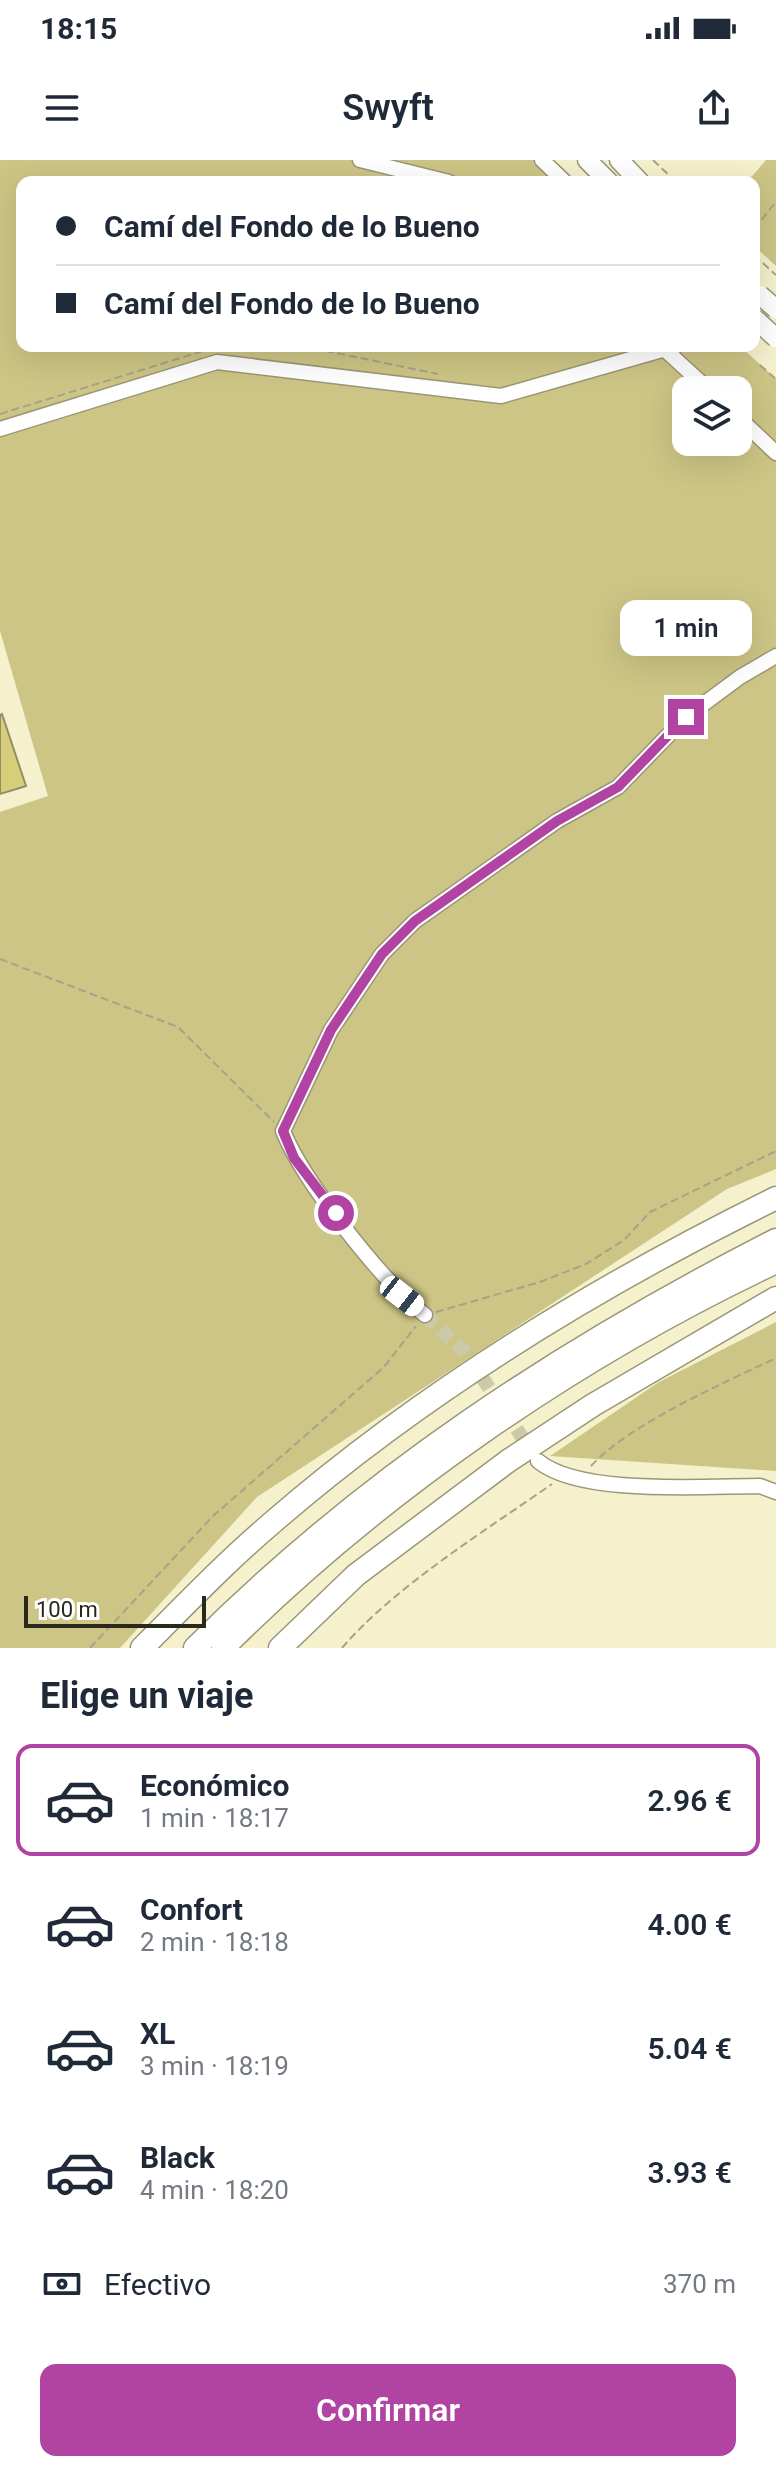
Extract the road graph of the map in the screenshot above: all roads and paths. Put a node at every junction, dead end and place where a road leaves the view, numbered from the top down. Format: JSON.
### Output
{"nodes":[{"id":1,"x":360,"y":160,"type":"edge"},
{"id":2,"x":542,"y":160,"type":"edge"},
{"id":3,"x":587,"y":160,"type":"edge"},
{"id":4,"x":619,"y":160,"type":"edge"},
{"id":5,"x":653,"y":160,"type":"edge"},
{"id":6,"x":425,"y":176,"type":"edge"},
{"id":7,"x":559,"y":176,"type":"edge"},
{"id":8,"x":603,"y":176,"type":"edge"},
{"id":9,"x":634,"y":176,"type":"edge"},
{"id":10,"x":670,"y":176,"type":"edge"},
{"id":11,"x":776,"y":202,"type":"edge"},
{"id":12,"x":760,"y":222,"type":"edge"},
{"id":13,"x":760,"y":260,"type":"edge"},
{"id":14,"x":776,"y":275,"type":"edge"},
{"id":15,"x":760,"y":295,"type":"edge"},
{"id":16,"x":776,"y":311,"type":"edge"},
{"id":17,"x":760,"y":324,"type":"edge"},
{"id":18,"x":776,"y":338,"type":"edge"},
{"id":19,"x":200,"y":352,"type":"edge"},
{"id":20,"x":330,"y":352,"type":"edge"},
{"id":21,"x":650,"y":352,"type":"edge"},
{"id":22,"x":672,"y":352,"type":"edge"},
{"id":23,"x":760,"y":365,"type":"dead end"},
{"id":24,"x":695,"y":376,"type":"edge"},
{"id":25,"x":449,"y":377,"type":"dead end"},
{"id":26,"x":776,"y":379,"type":"edge"},
{"id":27,"x":0,"y":414,"type":"edge"},
{"id":28,"x":0,"y":429,"type":"edge"},
{"id":29,"x":752,"y":430,"type":"edge"},
{"id":30,"x":776,"y":453,"type":"edge"},
{"id":31,"x":776,"y":656,"type":"edge"},
{"id":32,"x":0,"y":959,"type":"edge"},
{"id":33,"x":283,"y":1131,"type":"junction"},
{"id":34,"x":776,"y":1151,"type":"edge"},
{"id":35,"x":776,"y":1198,"type":"edge"},
{"id":36,"x":776,"y":1240,"type":"edge"},
{"id":37,"x":776,"y":1262,"type":"edge"},
{"id":38,"x":776,"y":1298,"type":"edge"},
{"id":39,"x":425,"y":1315,"type":"junction"},
{"id":40,"x":776,"y":1358,"type":"edge"},
{"id":41,"x":538,"y":1461,"type":"tunnel mouth"},
{"id":42,"x":572,"y":1476,"type":"junction"},
{"id":43,"x":416,"y":1481,"type":"junction"},
{"id":44,"x":776,"y":1492,"type":"edge"},
{"id":45,"x":90,"y":1648,"type":"edge"},
{"id":46,"x":142,"y":1648,"type":"edge"},
{"id":47,"x":195,"y":1648,"type":"edge"},
{"id":48,"x":223,"y":1648,"type":"edge"},
{"id":49,"x":236,"y":1648,"type":"edge"},
{"id":50,"x":280,"y":1648,"type":"edge"},
{"id":51,"x":342,"y":1648,"type":"edge"}],
"edges":[{"from":1,"to":6,"type":"street"},
{"from":2,"to":7,"type":"street"},
{"from":3,"to":8,"type":"main road"},
{"from":4,"to":9,"type":"main road"},
{"from":5,"to":10,"type":"path"},
{"from":11,"to":12,"type":"path"},
{"from":13,"to":14,"type":"path"},
{"from":15,"to":16,"type":"main road","bridge":true},
{"from":17,"to":18,"type":"main road","bridge":true},
{"from":19,"to":27,"type":"path"},
{"from":20,"to":25,"type":"path"},
{"from":21,"to":28,"type":"street"},
{"from":22,"to":24,"type":"street"},
{"from":23,"to":26,"type":"path"},
{"from":29,"to":30,"type":"street"},
{"from":31,"to":33,"type":"street"},
{"from":32,"to":33,"type":"path"},
{"from":33,"to":39,"type":"street"},
{"from":34,"to":39,"type":"path"},
{"from":35,"to":46,"type":"highway"},
{"from":36,"to":47,"type":"highway"},
{"from":37,"to":43,"type":"highway"},
{"from":38,"to":50,"type":"highway"},
{"from":39,"to":45,"type":"path"},
{"from":40,"to":42,"type":"path"},
{"from":41,"to":42,"type":"street"},
{"from":42,"to":44,"type":"street"},
{"from":42,"to":51,"type":"path"},
{"from":43,"to":48,"type":"highway"},
{"from":43,"to":49,"type":"highway"}]}
